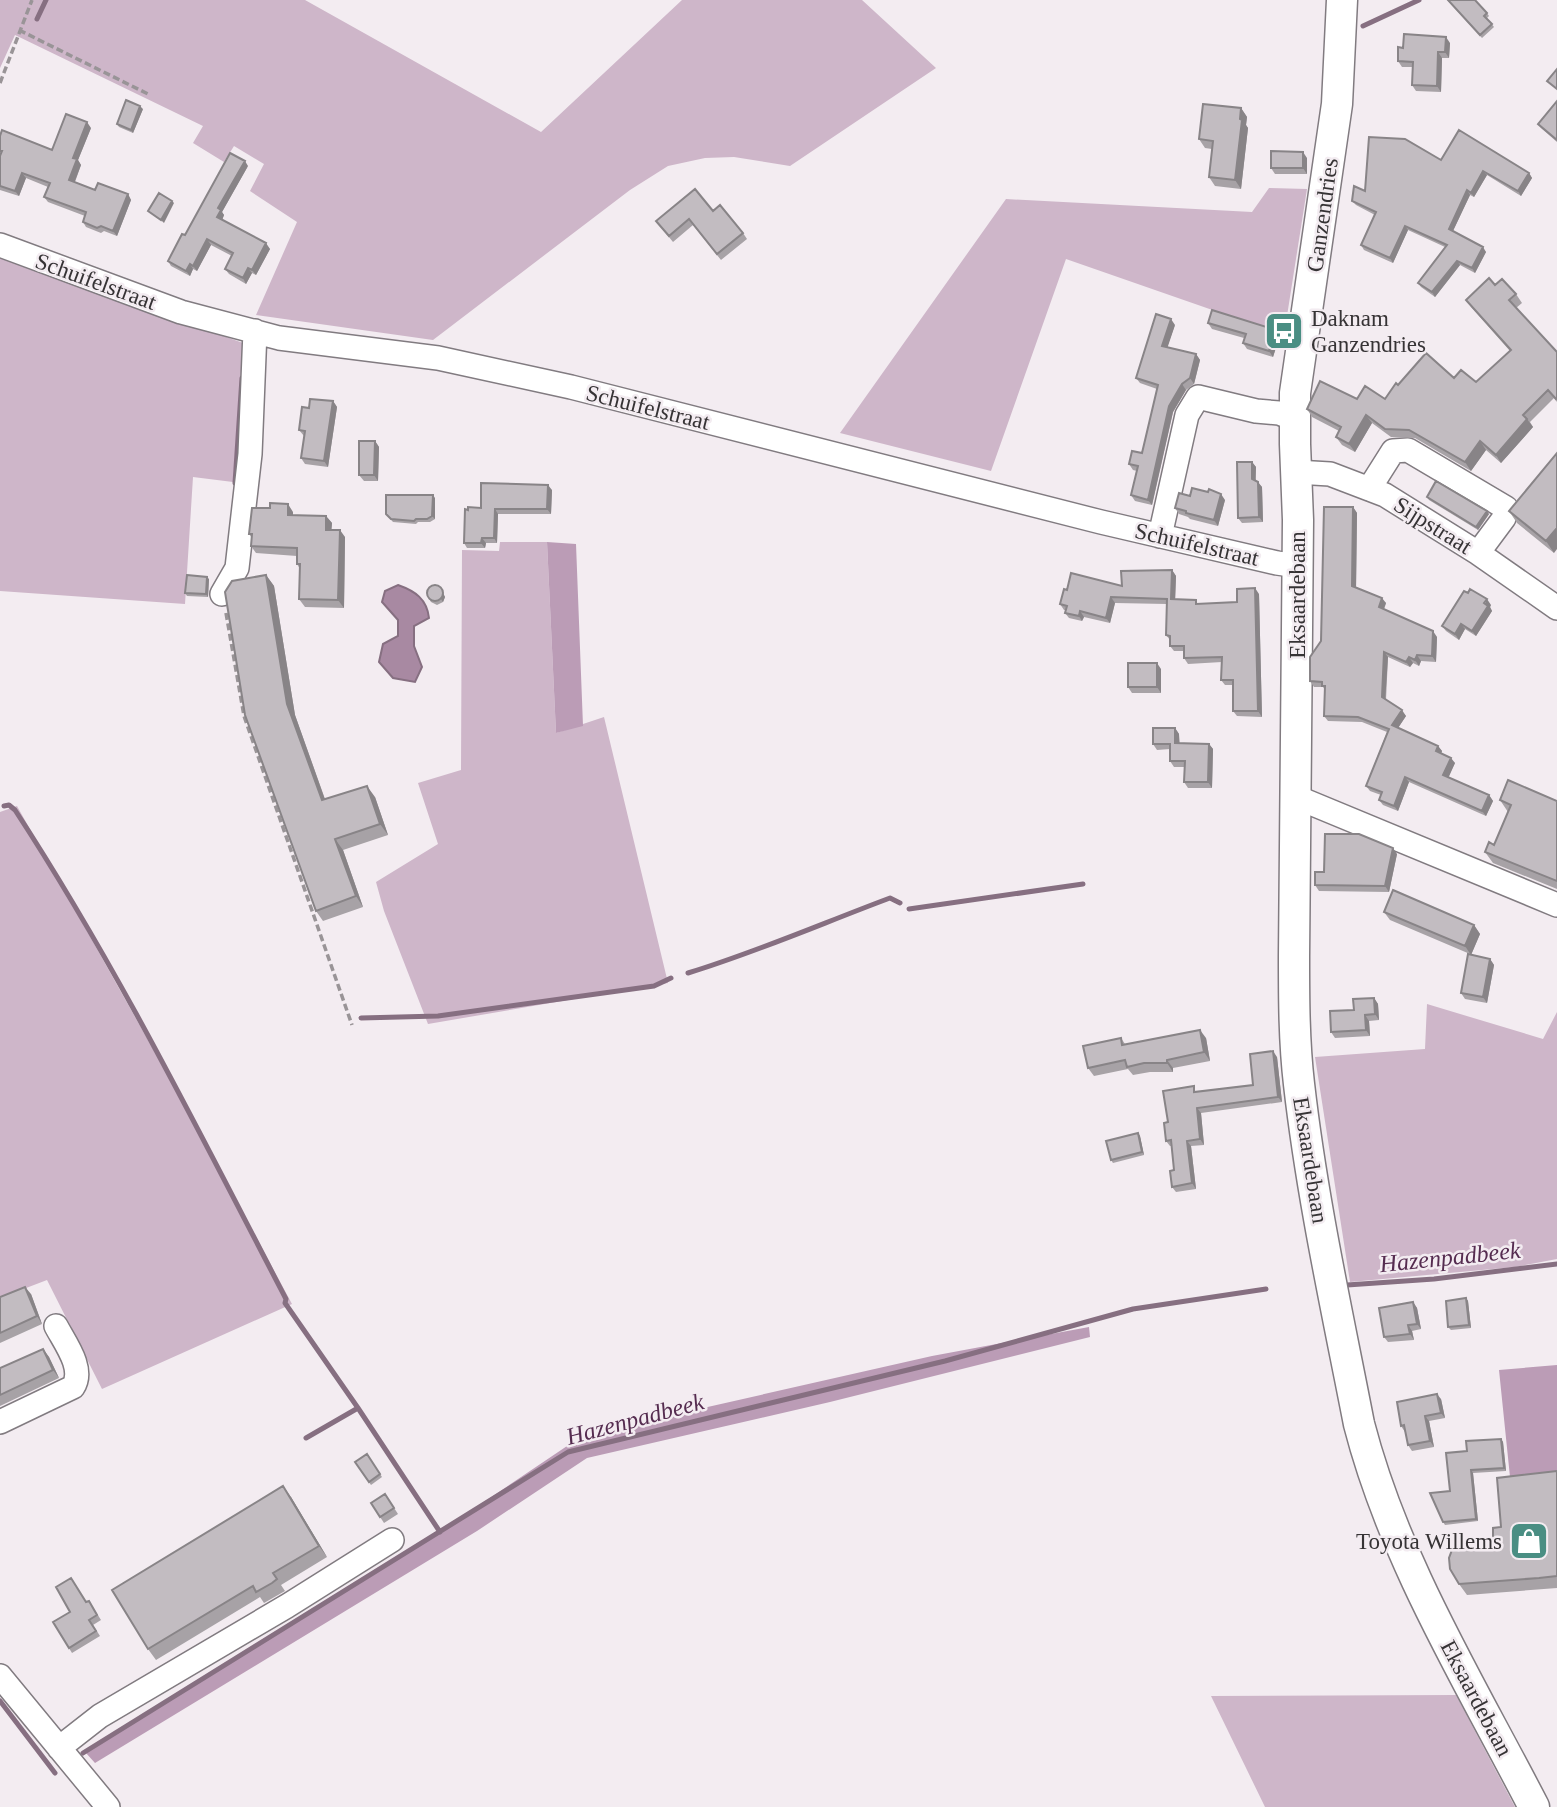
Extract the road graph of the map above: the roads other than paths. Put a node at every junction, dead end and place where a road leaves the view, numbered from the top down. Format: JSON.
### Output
{"nodes":[{"id":1,"x":1342,"y":0,"type":"edge"},
{"id":2,"x":0,"y":245,"type":"edge"},
{"id":3,"x":255,"y":331,"type":"junction"},
{"id":4,"x":1295,"y":419,"type":"junction"},
{"id":5,"x":1296,"y":472,"type":"junction"},
{"id":6,"x":1369,"y":489,"type":"junction"},
{"id":7,"x":1160,"y":536,"type":"junction"},
{"id":8,"x":1478,"y":553,"type":"junction"},
{"id":9,"x":1298,"y":566,"type":"junction"},
{"id":10,"x":222,"y":594,"type":"edge"},
{"id":11,"x":1557,"y":608,"type":"edge"},
{"id":12,"x":1296,"y":797,"type":"junction"},
{"id":13,"x":1557,"y":905,"type":"edge"},
{"id":14,"x":57,"y":1326,"type":"dead end"},
{"id":15,"x":0,"y":1422,"type":"edge"},
{"id":16,"x":392,"y":1540,"type":"dead end"},
{"id":17,"x":0,"y":1676,"type":"edge"},
{"id":18,"x":59,"y":1748,"type":"junction"},
{"id":19,"x":108,"y":1807,"type":"edge"},
{"id":20,"x":1534,"y":1807,"type":"edge"}],
"edges":[{"from":1,"to":4,"type":"main road","name":"Ganzendries"},
{"from":2,"to":3,"type":"street","name":"Schuifelstraat"},
{"from":3,"to":7,"type":"street","name":"Schuifelstraat"},
{"from":3,"to":10,"type":"street"},
{"from":4,"to":5,"type":"main road","name":"Ganzendries"},
{"from":4,"to":7,"type":"street"},
{"from":5,"to":6,"type":"street","name":"Sijpstraat"},
{"from":5,"to":9,"type":"main road","name":"Eksaardebaan"},
{"from":6,"to":8,"type":"street","name":"Sijpstraat"},
{"from":6,"to":8,"type":"street"},
{"from":7,"to":9,"type":"street","name":"Schuifelstraat"},
{"from":8,"to":11,"type":"street","name":"Sijpstraat"},
{"from":9,"to":12,"type":"main road","name":"Eksaardebaan"},
{"from":12,"to":13,"type":"street"},
{"from":12,"to":20,"type":"main road","name":"Eksaardebaan"},
{"from":14,"to":15,"type":"street"},
{"from":16,"to":18,"type":"street"},
{"from":17,"to":18,"type":"street"},
{"from":18,"to":19,"type":"street"}]}
